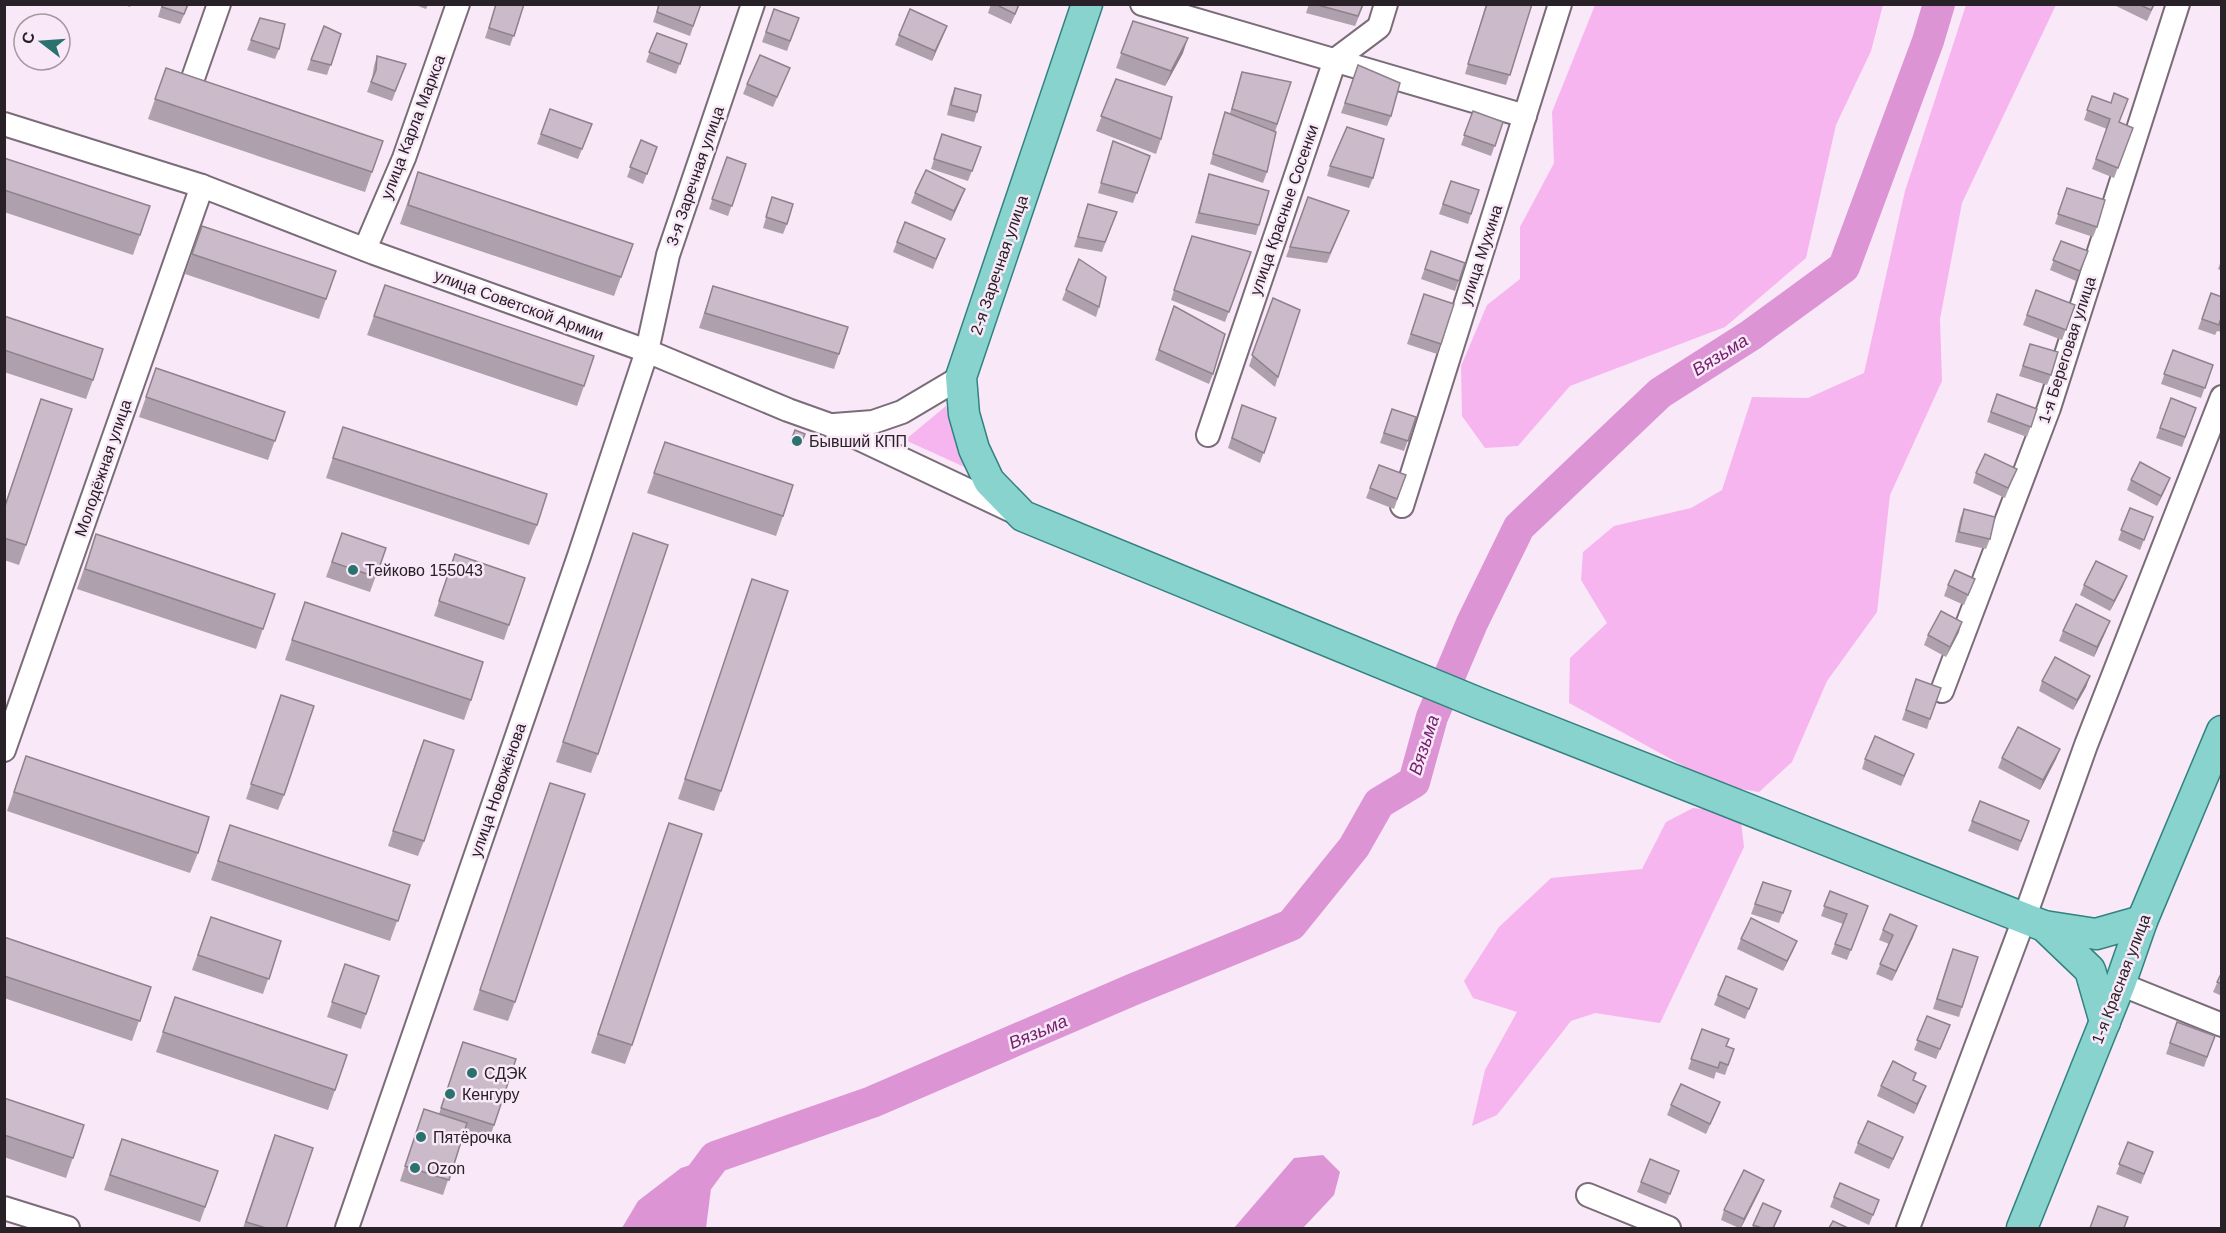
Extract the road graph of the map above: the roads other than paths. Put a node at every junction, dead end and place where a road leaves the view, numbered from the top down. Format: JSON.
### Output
{"nodes":[{"id":1,"x":219,"y":4,"type":"edge"},
{"id":2,"x":458,"y":4,"type":"edge"},
{"id":3,"x":753,"y":4,"type":"edge"},
{"id":4,"x":1087,"y":4,"type":"edge"},
{"id":5,"x":1142,"y":4,"type":"edge"},
{"id":6,"x":1386,"y":4,"type":"edge"},
{"id":7,"x":1560,"y":4,"type":"edge"},
{"id":8,"x":2178,"y":4,"type":"edge"},
{"id":9,"x":1335,"y":60,"type":"junction"},
{"id":10,"x":192,"y":81,"type":"edge"},
{"id":11,"x":1526,"y":116,"type":"junction"},
{"id":12,"x":4,"y":124,"type":"edge"},
{"id":13,"x":202,"y":186,"type":"junction"},
{"id":14,"x":364,"y":249,"type":"junction"},
{"id":15,"x":646,"y":351,"type":"junction"},
{"id":16,"x":962,"y":377,"type":"junction"},
{"id":17,"x":2222,"y":397,"type":"edge"},
{"id":18,"x":830,"y":425,"type":"junction"},
{"id":19,"x":1208,"y":435,"type":"dead end"},
{"id":20,"x":1402,"y":506,"type":"dead end"},
{"id":21,"x":1023,"y":516,"type":"junction"},
{"id":22,"x":1942,"y":691,"type":"edge"},
{"id":23,"x":2222,"y":731,"type":"edge"},
{"id":24,"x":4,"y":750,"type":"edge"},
{"id":25,"x":2215,"y":762,"type":"edge"},
{"id":26,"x":2142,"y":921,"type":"junction"},
{"id":27,"x":2034,"y":922,"type":"junction"},
{"id":28,"x":2120,"y":984,"type":"junction"},
{"id":29,"x":2105,"y":1022,"type":"junction"},
{"id":30,"x":2222,"y":1025,"type":"edge"},
{"id":31,"x":1588,"y":1195,"type":"dead end"},
{"id":32,"x":4,"y":1208,"type":"edge"},
{"id":33,"x":68,"y":1228,"type":"edge"},
{"id":34,"x":347,"y":1228,"type":"edge"},
{"id":35,"x":1669,"y":1228,"type":"edge"},
{"id":36,"x":1908,"y":1228,"type":"edge"},
{"id":37,"x":2022,"y":1228,"type":"edge"}],
"edges":[{"from":1,"to":10,"type":"street"},
{"from":2,"to":14,"type":"street","name":"улица Карла Маркса"},
{"from":3,"to":15,"type":"street","name":"3-я Заречная улица"},
{"from":4,"to":16,"type":"main road","name":"2-я Заречная улица"},
{"from":5,"to":9,"type":"street"},
{"from":6,"to":9,"type":"street"},
{"from":7,"to":11,"type":"street","name":"улица Мухина"},
{"from":8,"to":22,"type":"street","name":"1-я Береговая улица"},
{"from":9,"to":11,"type":"street"},
{"from":9,"to":19,"type":"street","name":"улица Красные Сосенки"},
{"from":11,"to":20,"type":"street","name":"улица Мухина"},
{"from":12,"to":13,"type":"street","name":"улица Советской Армии"},
{"from":13,"to":14,"type":"street","name":"улица Советской Армии"},
{"from":13,"to":24,"type":"street","name":"Молодёжная улица"},
{"from":14,"to":15,"type":"street","name":"улица Советской Армии"},
{"from":15,"to":18,"type":"street","name":"улица Советской Армии"},
{"from":15,"to":34,"type":"street","name":"улица Новожёнова"},
{"from":16,"to":18,"type":"street"},
{"from":16,"to":21,"type":"main road","name":"2-я Заречная улица"},
{"from":17,"to":27,"type":"street"},
{"from":18,"to":21,"type":"street","name":"улица Советской Армии"},
{"from":21,"to":27,"type":"main road"},
{"from":23,"to":25,"type":"main road","name":"1-я Красная улица"},
{"from":25,"to":26,"type":"main road","name":"1-я Красная улица"},
{"from":26,"to":27,"type":"main road"},
{"from":26,"to":28,"type":"main road","name":"1-я Красная улица"},
{"from":27,"to":29,"type":"main road"},
{"from":27,"to":36,"type":"street"},
{"from":28,"to":29,"type":"main road","name":"1-я Красная улица"},
{"from":28,"to":30,"type":"street"},
{"from":29,"to":37,"type":"main road","name":"1-я Красная улица"},
{"from":31,"to":35,"type":"street"},
{"from":32,"to":33,"type":"street"}]}
